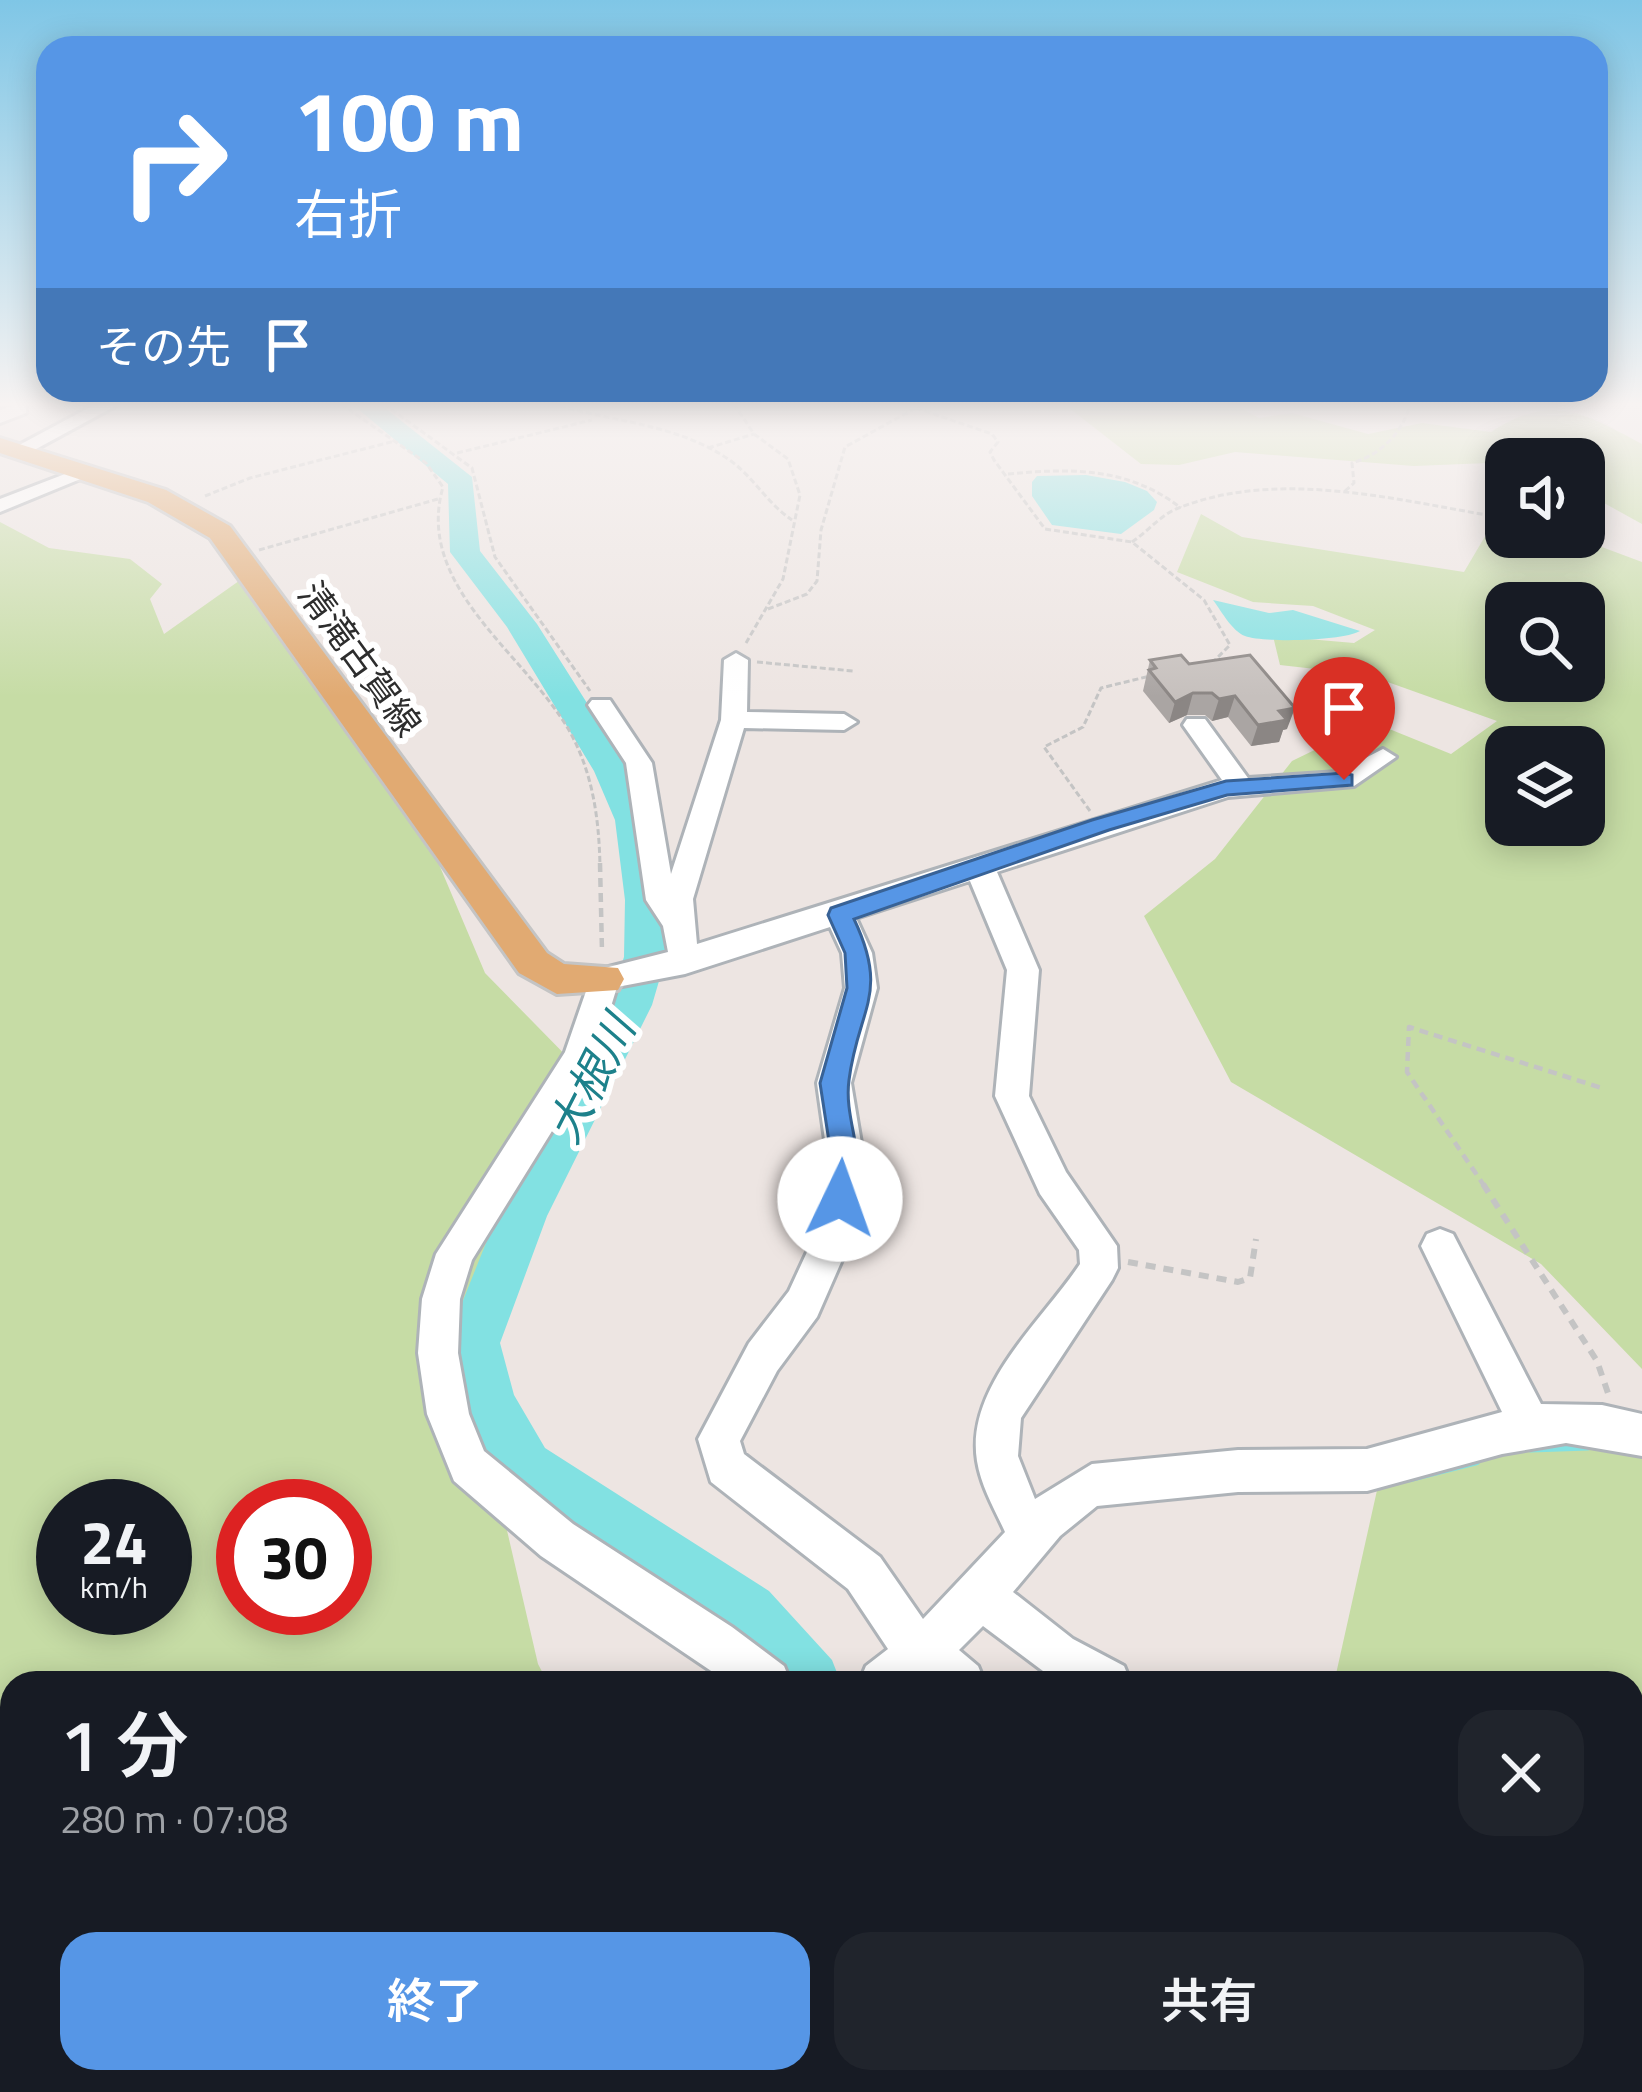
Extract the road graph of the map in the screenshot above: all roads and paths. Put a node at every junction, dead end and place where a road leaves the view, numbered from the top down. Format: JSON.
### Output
{"nodes":[{"id":1,"x":165,"y":502,"type":"edge"},
{"id":2,"x":197,"y":502,"type":"edge"},
{"id":3,"x":431,"y":502,"type":"edge"},
{"id":4,"x":438,"y":502,"type":"edge"},
{"id":5,"x":482,"y":502,"type":"edge"},
{"id":6,"x":770,"y":502,"type":"edge"},
{"id":7,"x":799,"y":502,"type":"edge"},
{"id":8,"x":827,"y":502,"type":"edge"},
{"id":9,"x":1027,"y":502,"type":"edge"},
{"id":10,"x":1172,"y":502,"type":"edge"},
{"id":11,"x":1205,"y":502,"type":"edge"},
{"id":12,"x":1408,"y":502,"type":"edge"},
{"id":13,"x":183,"y":508,"type":"junction"},
{"id":14,"x":1180,"y":508,"type":"junction"},
{"id":15,"x":1485,"y":515,"type":"edge"},
{"id":16,"x":795,"y":521,"type":"junction"},
{"id":17,"x":1132,"y":542,"type":"junction"},
{"id":18,"x":240,"y":556,"type":"junction"},
{"id":19,"x":768,"y":609,"type":"junction"},
{"id":20,"x":736,"y":660,"type":"junction"},
{"id":21,"x":1208,"y":664,"type":"edge"},
{"id":22,"x":853,"y":671,"type":"dead end"},
{"id":23,"x":1150,"y":676,"type":"edge"},
{"id":24,"x":601,"y":705,"type":"joint"},
{"id":25,"x":734,"y":720,"type":"junction"},
{"id":26,"x":844,"y":722,"type":"dead end"},
{"id":27,"x":1196,"y":725,"type":"dead end"},
{"id":28,"x":1351,"y":757,"type":"dead end"},
{"id":29,"x":1383,"y":757,"type":"dead end"},
{"id":30,"x":1234,"y":784,"type":"junction"},
{"id":31,"x":1100,"y":825,"type":"junction"},
{"id":32,"x":980,"y":866,"type":"junction"},
{"id":33,"x":840,"y":915,"type":"junction"},
{"id":34,"x":678,"y":923,"type":"junction"},
{"id":35,"x":685,"y":962,"type":"junction"},
{"id":36,"x":604,"y":979,"type":"junction"},
{"id":37,"x":1602,"y":1088,"type":"dead end"},
{"id":38,"x":1256,"y":1239,"type":"dead end"},
{"id":39,"x":1440,"y":1246,"type":"dead end"},
{"id":40,"x":1099,"y":1255,"type":"junction"},
{"id":41,"x":1530,"y":1426,"type":"junction"},
{"id":42,"x":1627,"y":1430,"type":"edge"},
{"id":43,"x":1028,"y":1536,"type":"junction"},
{"id":44,"x":981,"y":1595,"type":"junction"},
{"id":45,"x":925,"y":1650,"type":"junction"},
{"id":46,"x":752,"y":1671,"type":"edge"},
{"id":47,"x":898,"y":1671,"type":"edge"},
{"id":48,"x":948,"y":1671,"type":"edge"},
{"id":49,"x":1084,"y":1671,"type":"edge"}],
"edges":[{"from":1,"to":13,"type":"main road","name":"清滝古賀線"},
{"from":2,"to":13,"type":"path"},
{"from":3,"to":18,"type":"path"},
{"from":4,"to":36,"type":"path"},
{"from":5,"to":24,"type":"path"},
{"from":6,"to":16,"type":"path"},
{"from":7,"to":16,"type":"path"},
{"from":8,"to":19,"type":"path"},
{"from":9,"to":17,"type":"path"},
{"from":10,"to":14,"type":"path"},
{"from":11,"to":14,"type":"path"},
{"from":12,"to":15,"type":"path"},
{"from":13,"to":18,"type":"main road","name":"清滝古賀線"},
{"from":14,"to":17,"type":"path"},
{"from":16,"to":19,"type":"path"},
{"from":17,"to":21,"type":"path"},
{"from":18,"to":36,"type":"main road","name":"清滝古賀線"},
{"from":19,"to":20,"type":"path"},
{"from":20,"to":22,"type":"path"},
{"from":20,"to":25,"type":"street"},
{"from":23,"to":31,"type":"path"},
{"from":24,"to":34,"type":"street"},
{"from":25,"to":26,"type":"street"},
{"from":25,"to":34,"type":"street"},
{"from":27,"to":30,"type":"street"},
{"from":28,"to":30,"type":"street"},
{"from":29,"to":30,"type":"street"},
{"from":30,"to":31,"type":"street"},
{"from":31,"to":32,"type":"street"},
{"from":32,"to":33,"type":"street"},
{"from":32,"to":40,"type":"street"},
{"from":33,"to":35,"type":"street"},
{"from":33,"to":45,"type":"street"},
{"from":34,"to":35,"type":"street"},
{"from":35,"to":36,"type":"street"},
{"from":36,"to":46,"type":"street"},
{"from":37,"to":42,"type":"path"},
{"from":38,"to":40,"type":"path"},
{"from":39,"to":41,"type":"street"},
{"from":40,"to":43,"type":"street"},
{"from":41,"to":42,"type":"street"},
{"from":41,"to":43,"type":"street"},
{"from":43,"to":44,"type":"street"},
{"from":44,"to":45,"type":"street"},
{"from":44,"to":49,"type":"street"},
{"from":45,"to":47,"type":"street"},
{"from":45,"to":48,"type":"street"}]}
